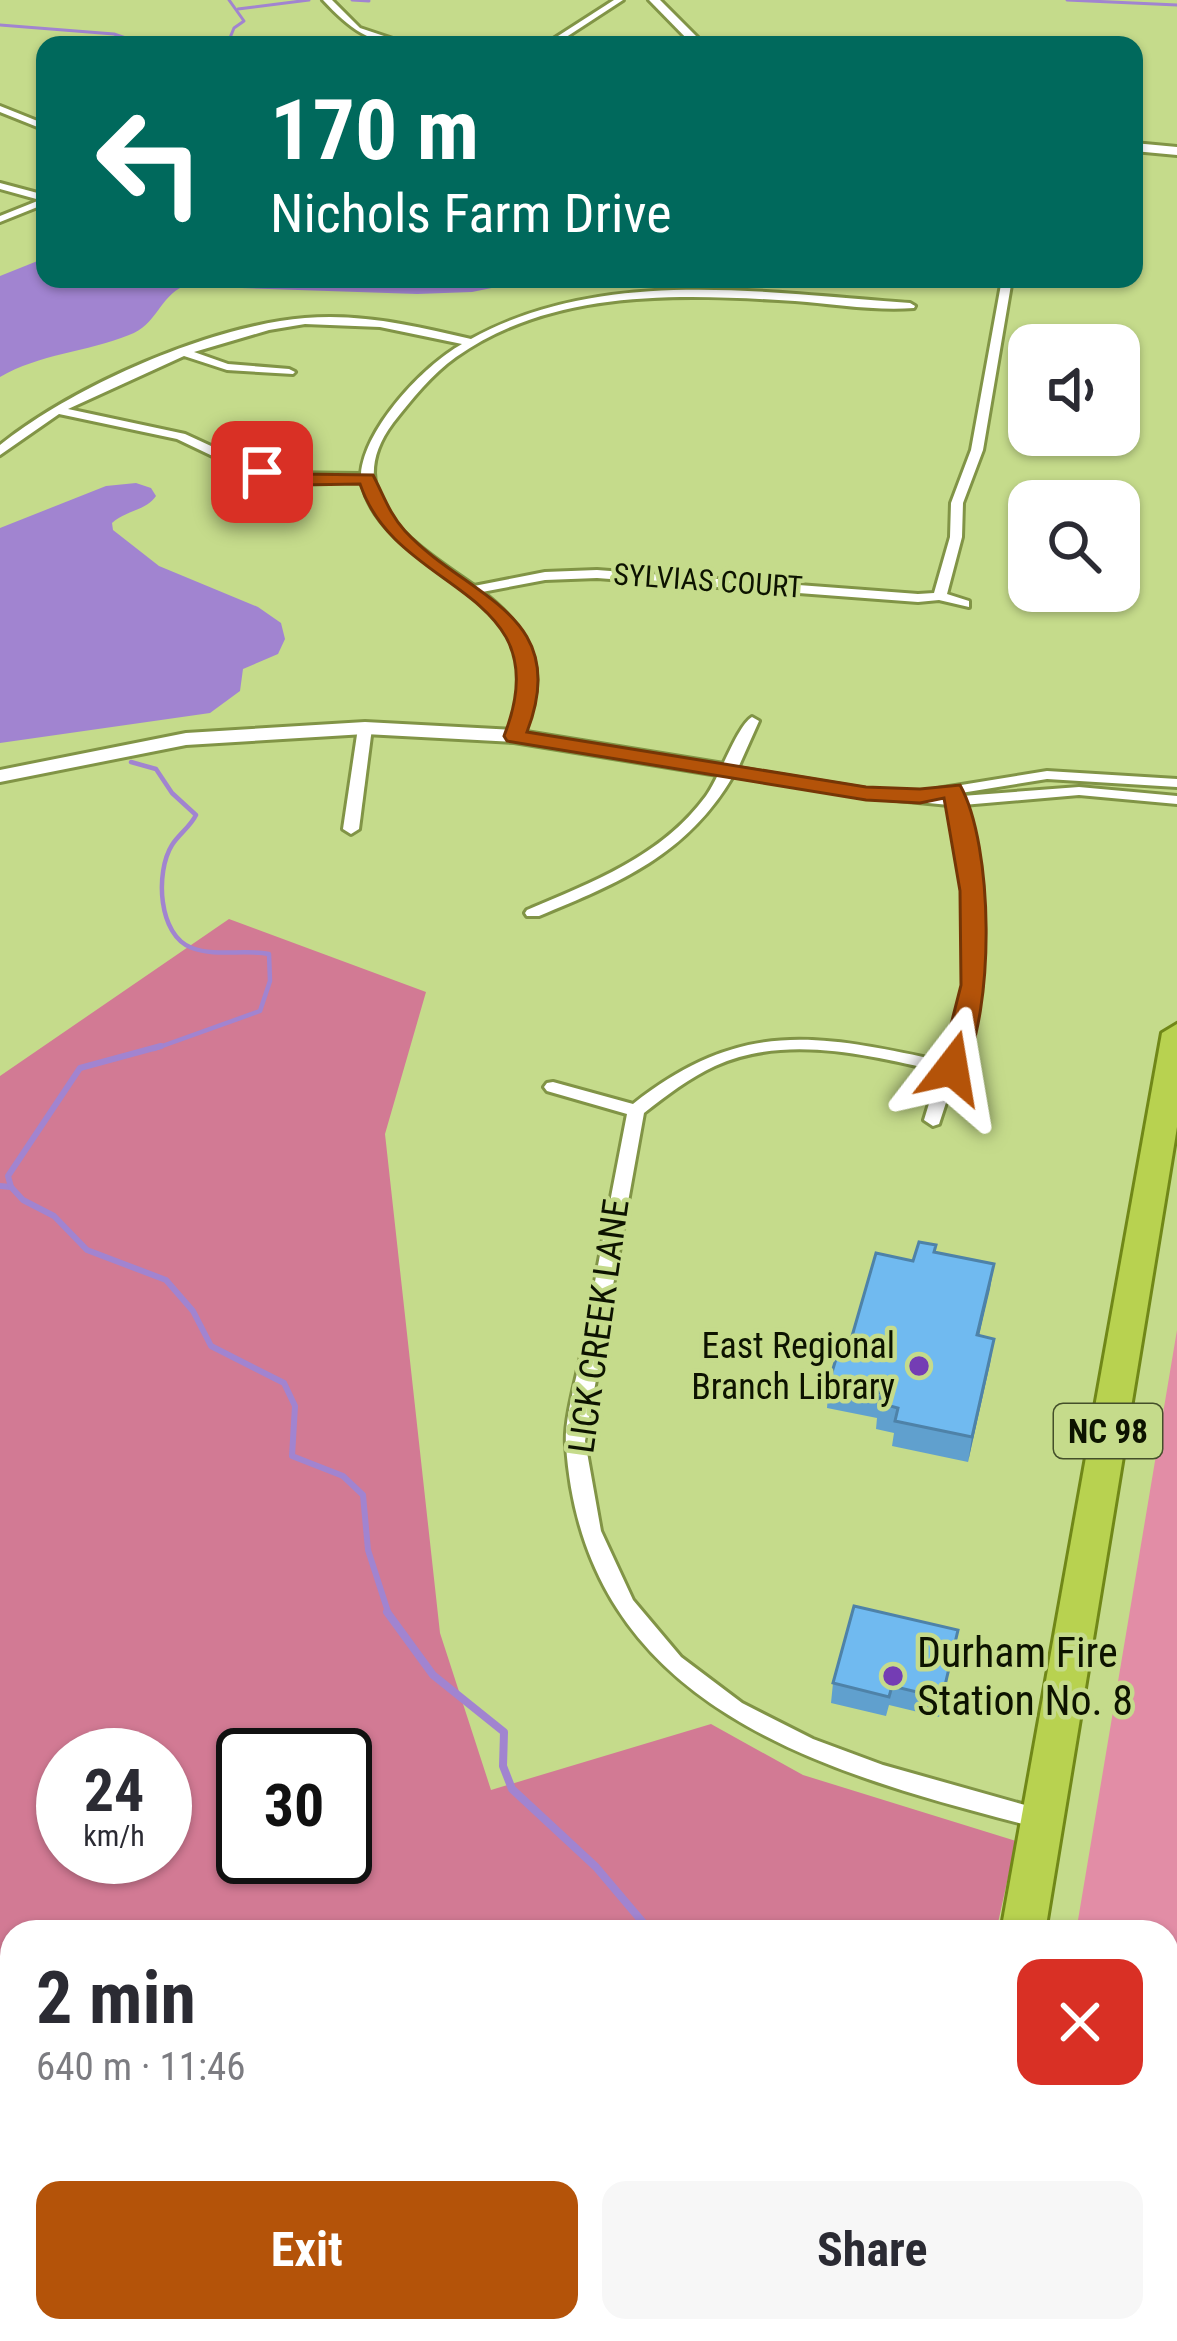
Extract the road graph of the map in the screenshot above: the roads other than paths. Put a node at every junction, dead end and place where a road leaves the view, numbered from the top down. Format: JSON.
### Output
{"nodes":[{"id":1,"x":327,"y":0,"type":"edge"},
{"id":2,"x":620,"y":0,"type":"edge"},
{"id":3,"x":654,"y":0,"type":"edge"},
{"id":4,"x":377,"y":36,"type":"edge"},
{"id":5,"x":562,"y":36,"type":"edge"},
{"id":6,"x":690,"y":36,"type":"edge"},
{"id":7,"x":0,"y":110,"type":"edge"},
{"id":8,"x":36,"y":124,"type":"edge"},
{"id":9,"x":1143,"y":148,"type":"edge"},
{"id":10,"x":1177,"y":151,"type":"edge"},
{"id":11,"x":0,"y":185,"type":"edge"},
{"id":12,"x":36,"y":196,"type":"edge"},
{"id":13,"x":36,"y":203,"type":"edge"},
{"id":14,"x":0,"y":219,"type":"edge"},
{"id":15,"x":1005,"y":288,"type":"edge"},
{"id":16,"x":910,"y":306,"type":"dead end"},
{"id":17,"x":470,"y":342,"type":"junction"},
{"id":18,"x":182,"y":352,"type":"junction"},
{"id":19,"x":289,"y":372,"type":"dead end"},
{"id":20,"x":55,"y":410,"type":"junction"},
{"id":21,"x":0,"y":451,"type":"edge"},
{"id":22,"x":279,"y":477,"type":"junction"},
{"id":23,"x":367,"y":478,"type":"junction"},
{"id":24,"x":242,"y":510,"type":"dead end"},
{"id":25,"x":477,"y":590,"type":"junction"},
{"id":26,"x":940,"y":596,"type":"junction"},
{"id":27,"x":964,"y":604,"type":"dead end"},
{"id":28,"x":752,"y":721,"type":"dead end"},
{"id":29,"x":365,"y":728,"type":"junction"},
{"id":30,"x":514,"y":736,"type":"junction"},
{"id":31,"x":730,"y":771,"type":"junction"},
{"id":32,"x":0,"y":776,"type":"edge"},
{"id":33,"x":1177,"y":783,"type":"edge"},
{"id":34,"x":954,"y":795,"type":"junction"},
{"id":35,"x":1177,"y":800,"type":"edge"},
{"id":36,"x":351,"y":829,"type":"dead end"},
{"id":37,"x":533,"y":913,"type":"dead end"},
{"id":38,"x":1177,"y":1034,"type":"edge"},
{"id":39,"x":952,"y":1068,"type":"junction"},
{"id":40,"x":553,"y":1087,"type":"dead end"},
{"id":41,"x":636,"y":1111,"type":"junction"},
{"id":42,"x":933,"y":1120,"type":"dead end"},
{"id":43,"x":1042,"y":1820,"type":"junction"},
{"id":44,"x":1025,"y":1920,"type":"edge"}],
"edges":[{"from":1,"to":4,"type":"street"},
{"from":2,"to":5,"type":"street"},
{"from":3,"to":6,"type":"street"},
{"from":7,"to":8,"type":"street"},
{"from":9,"to":10,"type":"street"},
{"from":11,"to":12,"type":"street"},
{"from":13,"to":14,"type":"street"},
{"from":15,"to":26,"type":"street"},
{"from":16,"to":17,"type":"street"},
{"from":17,"to":18,"type":"street"},
{"from":17,"to":23,"type":"street"},
{"from":18,"to":19,"type":"street"},
{"from":18,"to":20,"type":"street"},
{"from":20,"to":21,"type":"street"},
{"from":20,"to":22,"type":"street"},
{"from":22,"to":23,"type":"street"},
{"from":22,"to":24,"type":"street"},
{"from":23,"to":25,"type":"street"},
{"from":25,"to":26,"type":"street","name":"SYLVIAS COURT"},
{"from":25,"to":30,"type":"street"},
{"from":26,"to":27,"type":"street","name":"SYLVIAS COURT"},
{"from":28,"to":31,"type":"street"},
{"from":29,"to":30,"type":"street"},
{"from":29,"to":32,"type":"street"},
{"from":29,"to":36,"type":"street"},
{"from":30,"to":31,"type":"street"},
{"from":31,"to":34,"type":"street"},
{"from":31,"to":37,"type":"street"},
{"from":33,"to":34,"type":"street"},
{"from":34,"to":35,"type":"street"},
{"from":34,"to":39,"type":"street"},
{"from":38,"to":43,"type":"highway","number":"NC 98"},
{"from":39,"to":41,"type":"street"},
{"from":39,"to":42,"type":"street"},
{"from":40,"to":41,"type":"street"},
{"from":41,"to":43,"type":"street","name":"LICK CREEK LANE"},
{"from":43,"to":44,"type":"highway","number":"NC 98"}]}
